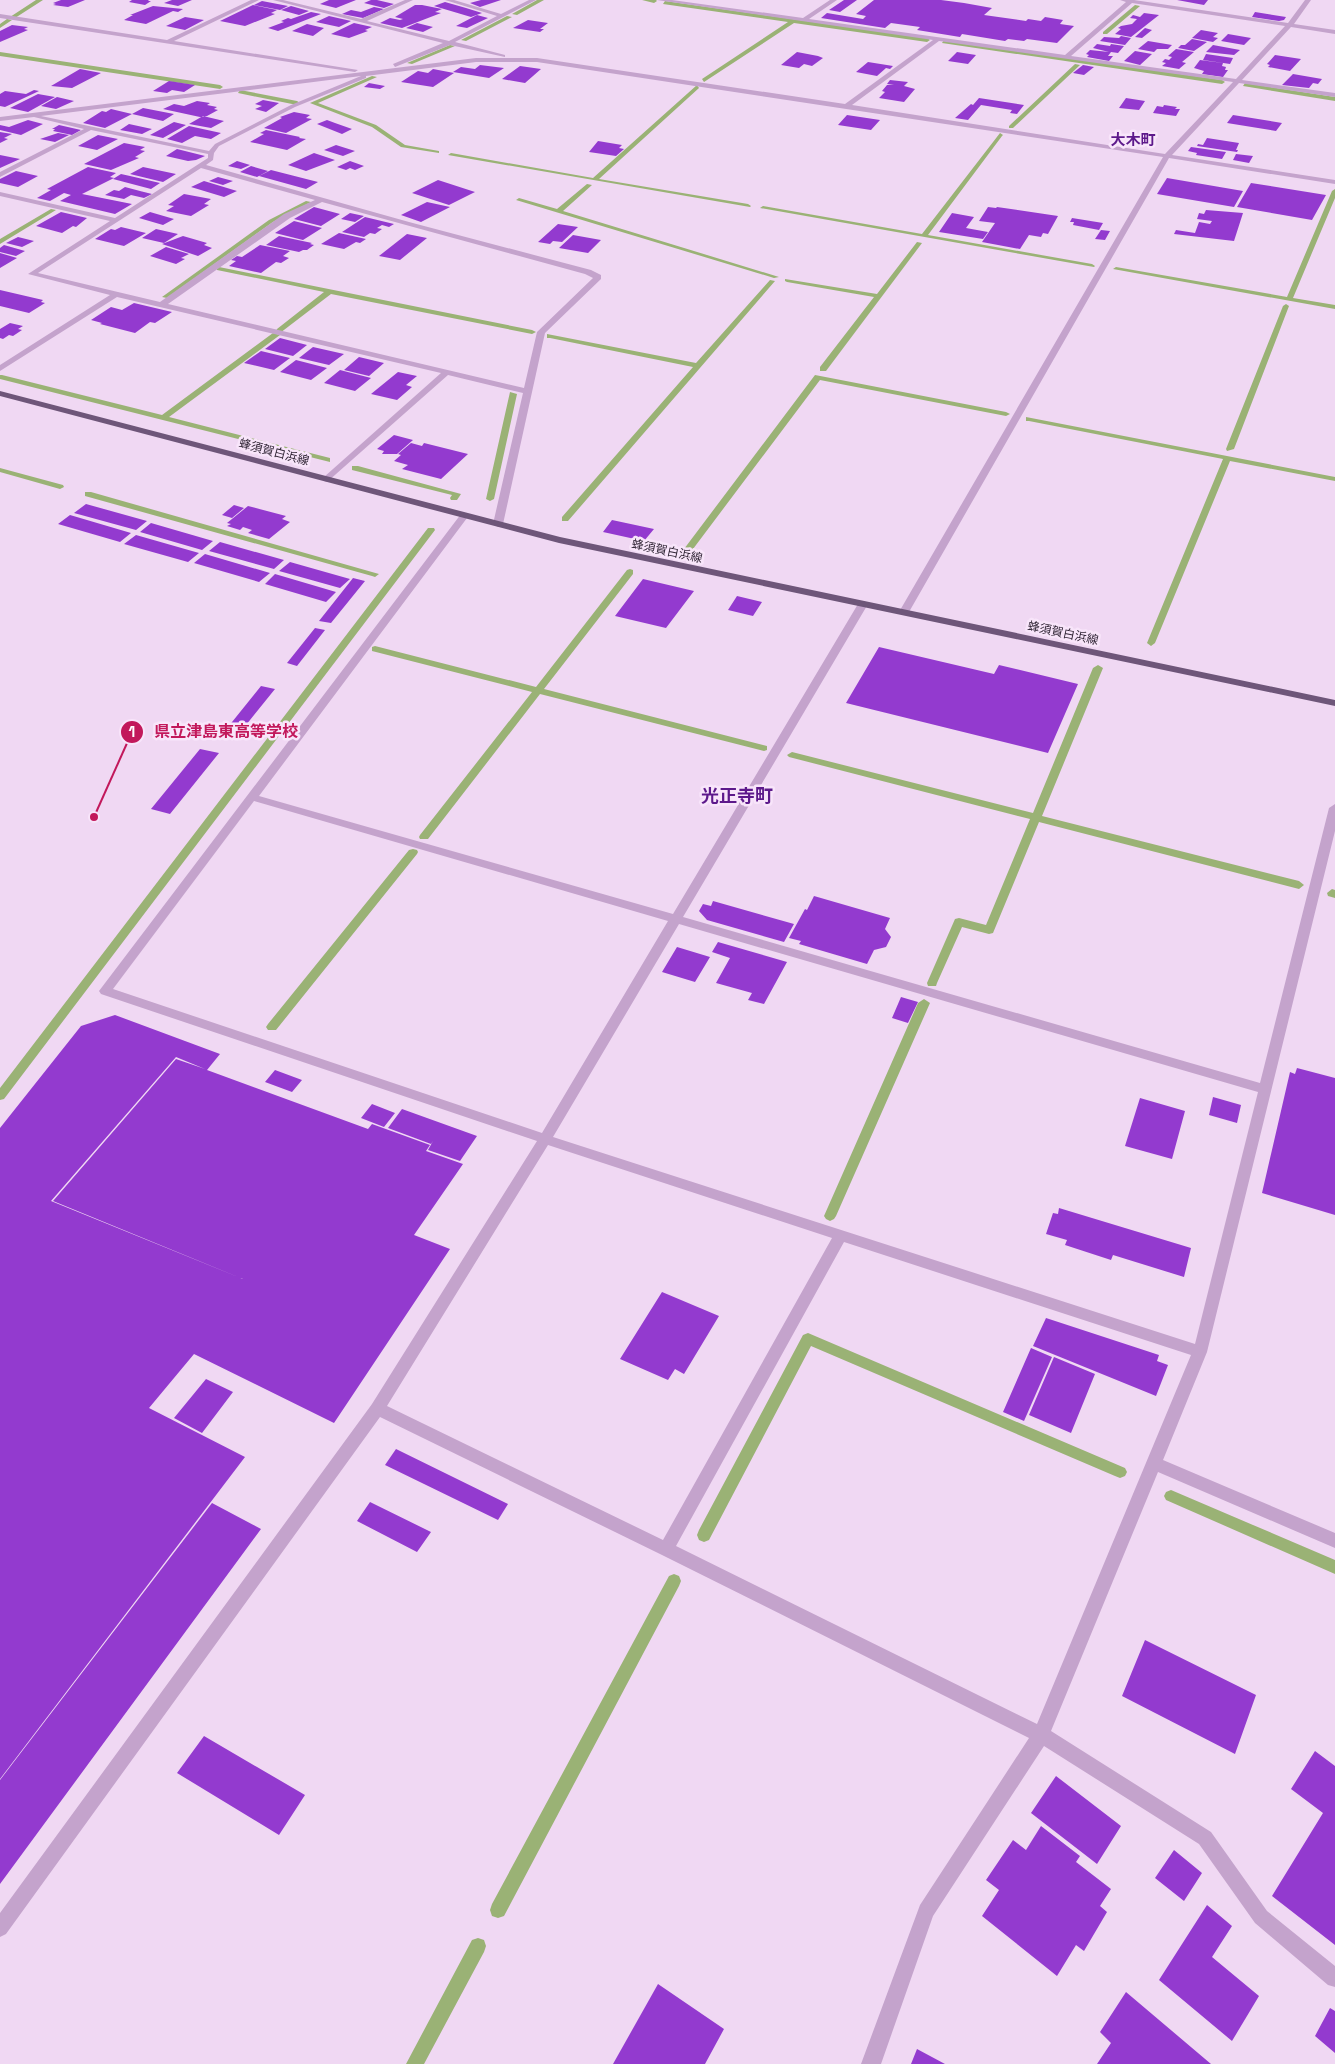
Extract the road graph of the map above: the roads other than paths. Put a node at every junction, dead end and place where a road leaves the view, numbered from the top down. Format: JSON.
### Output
{"nodes":[{"id":1,"x":256,"y":0,"type":"edge"},
{"id":2,"x":276,"y":0,"type":"edge"},
{"id":3,"x":410,"y":0,"type":"edge"},
{"id":4,"x":448,"y":0,"type":"edge"},
{"id":5,"x":474,"y":0,"type":"edge"},
{"id":6,"x":533,"y":0,"type":"edge"},
{"id":7,"x":660,"y":0,"type":"edge"},
{"id":8,"x":834,"y":0,"type":"edge"},
{"id":9,"x":1123,"y":0,"type":"edge"},
{"id":10,"x":1308,"y":0,"type":"edge"},
{"id":11,"x":1131,"y":1,"type":"junction"},
{"id":12,"x":461,"y":4,"type":"junction"},
{"id":13,"x":0,"y":16,"type":"edge"},
{"id":14,"x":502,"y":16,"type":"junction"},
{"id":15,"x":804,"y":20,"type":"junction"},
{"id":16,"x":362,"y":21,"type":"junction"},
{"id":17,"x":1290,"y":25,"type":"junction"},
{"id":18,"x":1335,"y":32,"type":"edge"},
{"id":19,"x":938,"y":38,"type":"junction"},
{"id":20,"x":169,"y":41,"type":"junction"},
{"id":21,"x":451,"y":42,"type":"junction"},
{"id":22,"x":1066,"y":57,"type":"junction"},
{"id":23,"x":503,"y":59,"type":"junction"},
{"id":24,"x":388,"y":70,"type":"junction"},
{"id":25,"x":364,"y":73,"type":"junction"},
{"id":26,"x":1238,"y":81,"type":"junction"},
{"id":27,"x":1335,"y":95,"type":"edge"},
{"id":28,"x":847,"y":106,"type":"junction"},
{"id":29,"x":27,"y":115,"type":"junction"},
{"id":30,"x":0,"y":119,"type":"edge"},
{"id":31,"x":90,"y":128,"type":"junction"},
{"id":32,"x":211,"y":153,"type":"junction"},
{"id":33,"x":1167,"y":156,"type":"junction"},
{"id":34,"x":201,"y":166,"type":"junction"},
{"id":35,"x":0,"y":175,"type":"edge"},
{"id":36,"x":1335,"y":182,"type":"edge"},
{"id":37,"x":0,"y":194,"type":"edge"},
{"id":38,"x":323,"y":199,"type":"junction"},
{"id":39,"x":116,"y":220,"type":"junction"},
{"id":40,"x":116,"y":294,"type":"junction"},
{"id":41,"x":161,"y":305,"type":"junction"},
{"id":42,"x":0,"y":369,"type":"edge"},
{"id":43,"x":446,"y":372,"type":"junction"},
{"id":44,"x":529,"y":392,"type":"junction"},
{"id":45,"x":0,"y":393,"type":"edge"},
{"id":46,"x":327,"y":479,"type":"junction"},
{"id":47,"x":464,"y":516,"type":"junction"},
{"id":48,"x":498,"y":524,"type":"junction"},
{"id":49,"x":863,"y":604,"type":"junction"},
{"id":50,"x":904,"y":612,"type":"junction"},
{"id":51,"x":1335,"y":703,"type":"edge"},
{"id":52,"x":251,"y":797,"type":"junction"},
{"id":53,"x":1335,"y":808,"type":"edge"},
{"id":54,"x":674,"y":919,"type":"junction"},
{"id":55,"x":1266,"y":1090,"type":"junction"},
{"id":56,"x":545,"y":1138,"type":"junction"},
{"id":57,"x":841,"y":1235,"type":"junction"},
{"id":58,"x":1200,"y":1352,"type":"junction"},
{"id":59,"x":376,"y":1409,"type":"junction"},
{"id":60,"x":1153,"y":1463,"type":"junction"},
{"id":61,"x":1335,"y":1541,"type":"edge"},
{"id":62,"x":666,"y":1549,"type":"junction"},
{"id":63,"x":1041,"y":1734,"type":"junction"},
{"id":64,"x":0,"y":1928,"type":"edge"},
{"id":65,"x":1335,"y":1978,"type":"edge"},
{"id":66,"x":871,"y":2064,"type":"edge"}],
"edges":[{"from":1,"to":20,"type":"street"},
{"from":2,"to":16,"type":"street"},
{"from":3,"to":16,"type":"street"},
{"from":4,"to":12,"type":"street"},
{"from":5,"to":12,"type":"street"},
{"from":6,"to":14,"type":"street"},
{"from":7,"to":15,"type":"street"},
{"from":8,"to":15,"type":"street"},
{"from":9,"to":11,"type":"street"},
{"from":10,"to":17,"type":"street"},
{"from":11,"to":17,"type":"street"},
{"from":11,"to":22,"type":"street"},
{"from":12,"to":14,"type":"street"},
{"from":13,"to":20,"type":"street"},
{"from":14,"to":21,"type":"street"},
{"from":15,"to":19,"type":"street"},
{"from":16,"to":21,"type":"street"},
{"from":17,"to":18,"type":"street"},
{"from":17,"to":26,"type":"street"},
{"from":19,"to":22,"type":"street"},
{"from":19,"to":28,"type":"street"},
{"from":20,"to":25,"type":"street"},
{"from":21,"to":23,"type":"street"},
{"from":21,"to":24,"type":"street"},
{"from":22,"to":26,"type":"street"},
{"from":23,"to":24,"type":"street"},
{"from":23,"to":28,"type":"street"},
{"from":24,"to":25,"type":"street"},
{"from":25,"to":29,"type":"street"},
{"from":25,"to":32,"type":"street"},
{"from":26,"to":27,"type":"street"},
{"from":26,"to":33,"type":"street"},
{"from":28,"to":33,"type":"street"},
{"from":29,"to":30,"type":"street"},
{"from":29,"to":31,"type":"street"},
{"from":31,"to":32,"type":"street"},
{"from":31,"to":35,"type":"street"},
{"from":32,"to":34,"type":"street"},
{"from":33,"to":36,"type":"street"},
{"from":33,"to":50,"type":"street"},
{"from":34,"to":38,"type":"street"},
{"from":34,"to":39,"type":"street"},
{"from":37,"to":39,"type":"street"},
{"from":38,"to":41,"type":"street"},
{"from":38,"to":44,"type":"street"},
{"from":39,"to":40,"type":"street"},
{"from":40,"to":41,"type":"street"},
{"from":40,"to":42,"type":"street"},
{"from":41,"to":43,"type":"street"},
{"from":43,"to":44,"type":"street"},
{"from":43,"to":46,"type":"street"},
{"from":44,"to":48,"type":"street"},
{"from":45,"to":46,"type":"main road","name":"蜂須賀白浜線"},
{"from":46,"to":47,"type":"main road","name":"蜂須賀白浜線"},
{"from":47,"to":48,"type":"main road","name":"蜂須賀白浜線"},
{"from":47,"to":52,"type":"street"},
{"from":48,"to":49,"type":"main road","name":"蜂須賀白浜線"},
{"from":49,"to":50,"type":"main road","name":"蜂須賀白浜線"},
{"from":49,"to":54,"type":"street"},
{"from":50,"to":51,"type":"main road","name":"蜂須賀白浜線"},
{"from":52,"to":54,"type":"street"},
{"from":52,"to":56,"type":"street"},
{"from":53,"to":55,"type":"street"},
{"from":54,"to":55,"type":"street"},
{"from":54,"to":56,"type":"street"},
{"from":55,"to":58,"type":"street"},
{"from":56,"to":57,"type":"street"},
{"from":56,"to":59,"type":"street"},
{"from":57,"to":58,"type":"street"},
{"from":57,"to":62,"type":"street"},
{"from":58,"to":60,"type":"street"},
{"from":59,"to":62,"type":"street"},
{"from":59,"to":64,"type":"street"},
{"from":60,"to":61,"type":"street"},
{"from":60,"to":63,"type":"street"},
{"from":62,"to":63,"type":"street"},
{"from":63,"to":65,"type":"street"},
{"from":63,"to":66,"type":"street"}]}
